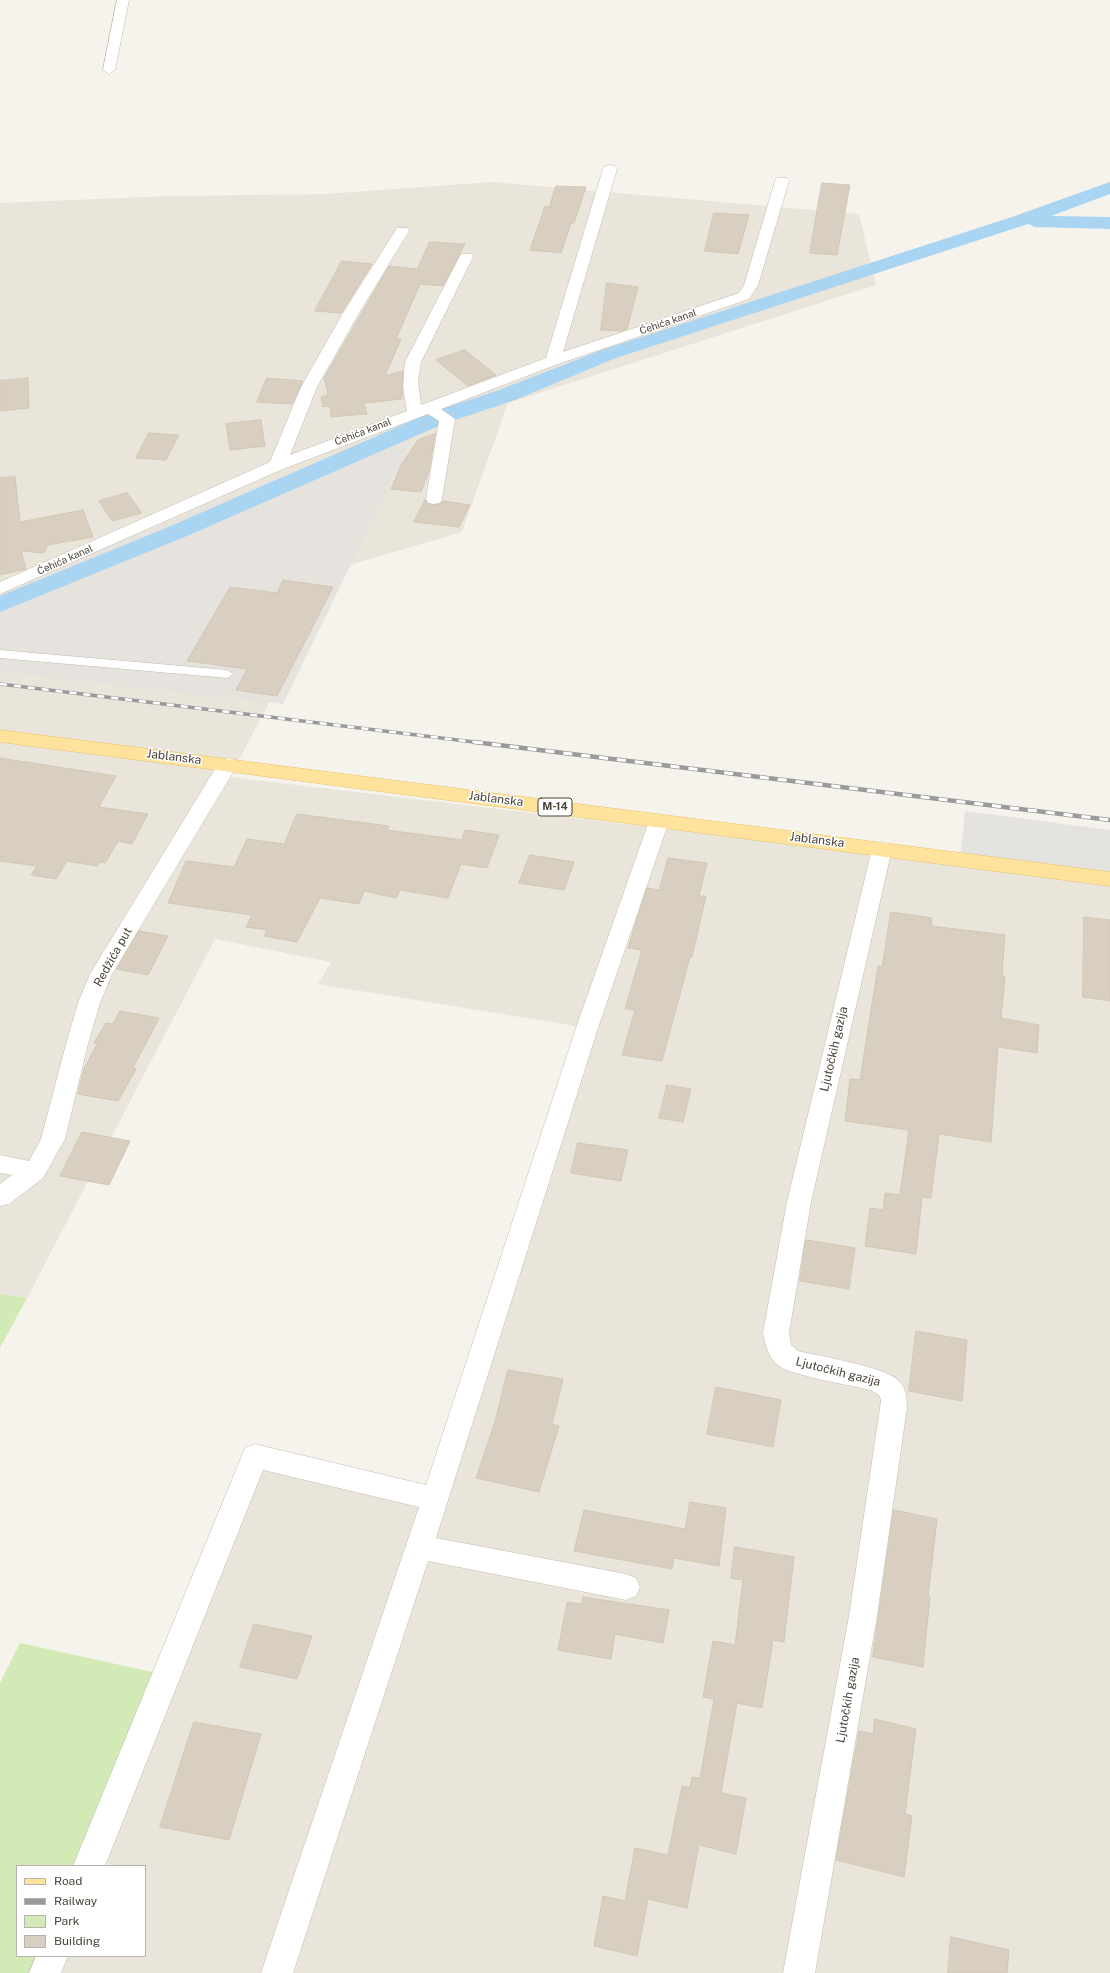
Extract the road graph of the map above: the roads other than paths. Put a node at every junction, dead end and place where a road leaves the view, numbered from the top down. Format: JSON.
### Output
{"nodes":[{"id":1,"x":123,"y":0,"type":"edge"},
{"id":2,"x":109,"y":70,"type":"dead end"},
{"id":3,"x":610,"y":169,"type":"dead end"},
{"id":4,"x":782,"y":182,"type":"dead end"},
{"id":5,"x":402,"y":231,"type":"dead end"},
{"id":6,"x":466,"y":257,"type":"dead end"},
{"id":7,"x":553,"y":361,"type":"junction"},
{"id":8,"x":432,"y":413,"type":"junction"},
{"id":9,"x":277,"y":465,"type":"junction"},
{"id":10,"x":434,"y":499,"type":"dead end"},
{"id":11,"x":0,"y":589,"type":"edge"},
{"id":12,"x":0,"y":654,"type":"edge"},
{"id":13,"x":227,"y":674,"type":"dead end"},
{"id":14,"x":0,"y":736,"type":"edge"},
{"id":15,"x":228,"y":764,"type":"junction"},
{"id":16,"x":659,"y":821,"type":"junction"},
{"id":17,"x":882,"y":848,"type":"junction"},
{"id":18,"x":1110,"y":879,"type":"edge"},
{"id":19,"x":0,"y":1164,"type":"edge"},
{"id":20,"x":35,"y":1171,"type":"junction"},
{"id":21,"x":0,"y":1197,"type":"edge"},
{"id":22,"x":436,"y":1499,"type":"junction"},
{"id":23,"x":420,"y":1547,"type":"junction"},
{"id":24,"x":626,"y":1587,"type":"dead end"},
{"id":25,"x":89,"y":1865,"type":"edge"},
{"id":26,"x":52,"y":1957,"type":"edge"},
{"id":27,"x":45,"y":1973,"type":"edge"},
{"id":28,"x":277,"y":1973,"type":"edge"},
{"id":29,"x":799,"y":1973,"type":"edge"}],
"edges":[{"from":1,"to":2,"type":"street"},
{"from":3,"to":7,"type":"street"},
{"from":4,"to":7,"type":"street","name":"Ćehića kanal"},
{"from":5,"to":9,"type":"street"},
{"from":6,"to":8,"type":"street"},
{"from":7,"to":8,"type":"street","name":"Ćehića kanal"},
{"from":8,"to":9,"type":"street","name":"Ćehića kanal"},
{"from":8,"to":10,"type":"street"},
{"from":9,"to":11,"type":"street","name":"Ćehića kanal"},
{"from":12,"to":13,"type":"lane"},
{"from":14,"to":15,"type":"main road","name":"Jablanska","number":"M-14"},
{"from":15,"to":16,"type":"main road","name":"Jablanska","number":"M-14"},
{"from":15,"to":20,"type":"street","name":"Redžića put"},
{"from":16,"to":17,"type":"main road","name":"Jablanska","number":"M-14"},
{"from":16,"to":22,"type":"street"},
{"from":17,"to":18,"type":"main road","name":"Jablanska","number":"M-14"},
{"from":17,"to":29,"type":"street","name":"Ljutočkih gazija"},
{"from":19,"to":20,"type":"street"},
{"from":20,"to":21,"type":"street","name":"Redžića put"},
{"from":22,"to":23,"type":"street"},
{"from":22,"to":25,"type":"street"},
{"from":23,"to":24,"type":"street"},
{"from":23,"to":28,"type":"street"},
{"from":26,"to":27,"type":"street"}]}
